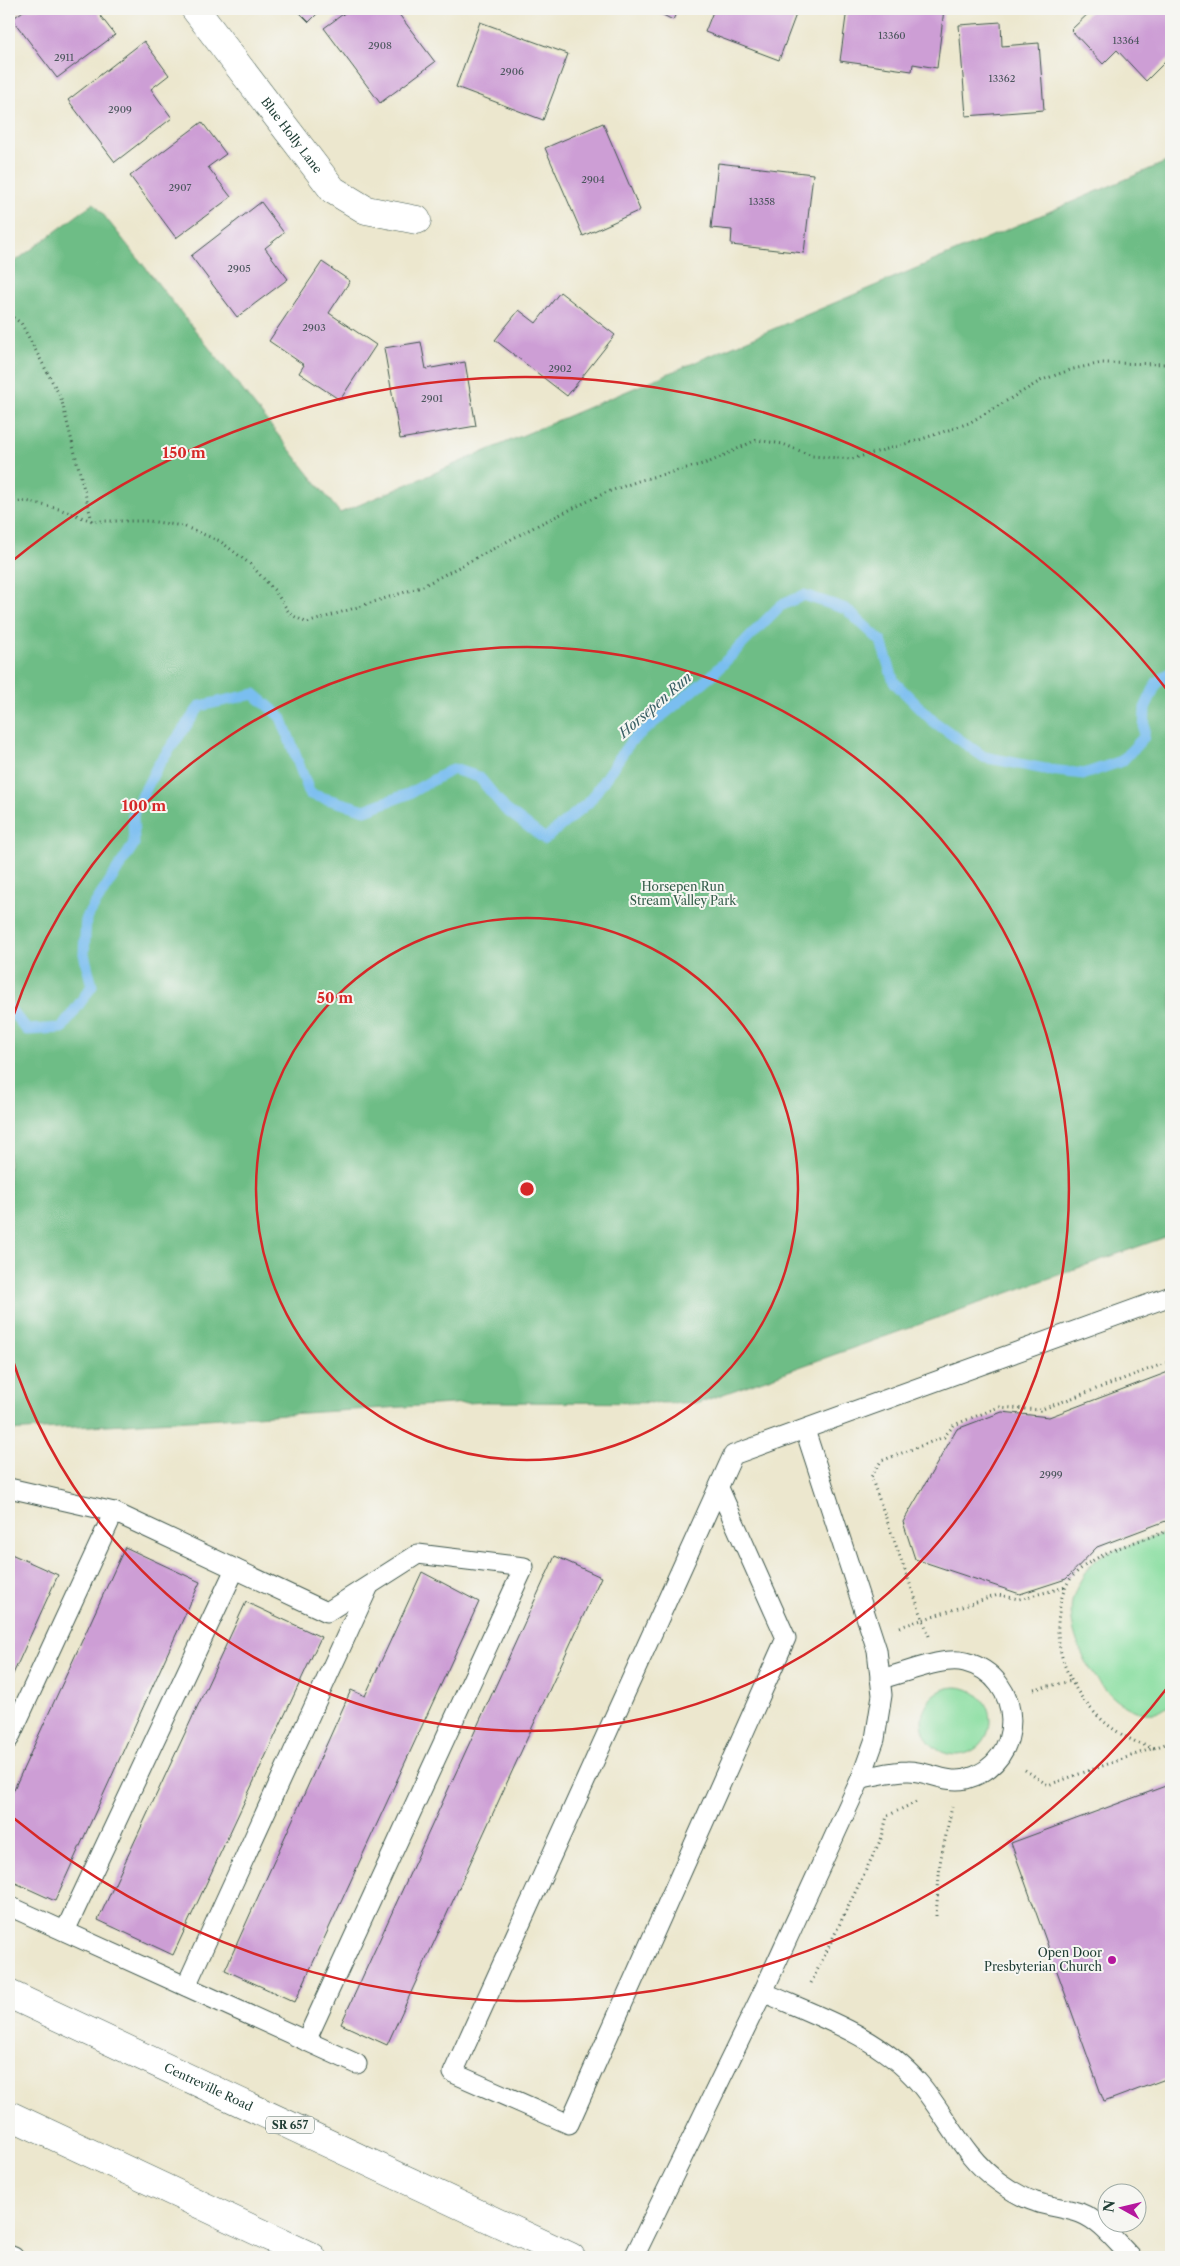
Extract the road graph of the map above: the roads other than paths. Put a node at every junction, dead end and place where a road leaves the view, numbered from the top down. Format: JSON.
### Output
{"nodes":[{"id":1,"x":195,"y":9,"type":"edge"},
{"id":2,"x":417,"y":220,"type":"dead end"},
{"id":3,"x":1171,"y":1296,"type":"edge"},
{"id":4,"x":805,"y":1430,"type":"junction"},
{"id":5,"x":9,"y":1488,"type":"edge"},
{"id":6,"x":719,"y":1488,"type":"junction"},
{"id":7,"x":114,"y":1512,"type":"junction"},
{"id":8,"x":234,"y":1568,"type":"junction"},
{"id":9,"x":369,"y":1586,"type":"junction"},
{"id":10,"x":880,"y":1679,"type":"junction"},
{"id":11,"x":9,"y":1739,"type":"edge"},
{"id":12,"x":861,"y":1778,"type":"junction"},
{"id":13,"x":9,"y":1906,"type":"edge"},
{"id":14,"x":65,"y":1931,"type":"junction"},
{"id":15,"x":186,"y":1986,"type":"junction"},
{"id":16,"x":763,"y":1992,"type":"junction"},
{"id":17,"x":9,"y":1994,"type":"edge"},
{"id":18,"x":306,"y":2041,"type":"junction"},
{"id":19,"x":357,"y":2064,"type":"dead end"},
{"id":20,"x":9,"y":2116,"type":"edge"},
{"id":21,"x":9,"y":2255,"type":"edge"},
{"id":22,"x":14,"y":2257,"type":"edge"},
{"id":23,"x":312,"y":2257,"type":"edge"},
{"id":24,"x":571,"y":2257,"type":"edge"},
{"id":25,"x":634,"y":2257,"type":"edge"},
{"id":26,"x":1131,"y":2257,"type":"edge"}],
"edges":[{"from":1,"to":2,"type":"main road","name":"Blue Holly Lane"},
{"from":3,"to":4,"type":"lane"},
{"from":4,"to":6,"type":"lane"},
{"from":4,"to":10,"type":"lane"},
{"from":5,"to":7,"type":"lane"},
{"from":6,"to":6,"type":"lane"},
{"from":7,"to":8,"type":"lane"},
{"from":7,"to":11,"type":"lane"},
{"from":8,"to":9,"type":"lane"},
{"from":8,"to":14,"type":"lane"},
{"from":9,"to":15,"type":"lane"},
{"from":9,"to":18,"type":"lane"},
{"from":10,"to":12,"type":"lane"},
{"from":10,"to":12,"type":"lane"},
{"from":12,"to":16,"type":"lane"},
{"from":13,"to":14,"type":"lane"},
{"from":14,"to":15,"type":"lane"},
{"from":15,"to":18,"type":"lane"},
{"from":16,"to":25,"type":"lane"},
{"from":16,"to":26,"type":"lane"},
{"from":17,"to":24,"type":"main road","name":"Centreville Road","number":"SR 657"},
{"from":18,"to":19,"type":"lane"},
{"from":20,"to":23,"type":"main road"},
{"from":21,"to":22,"type":"lane"}]}
